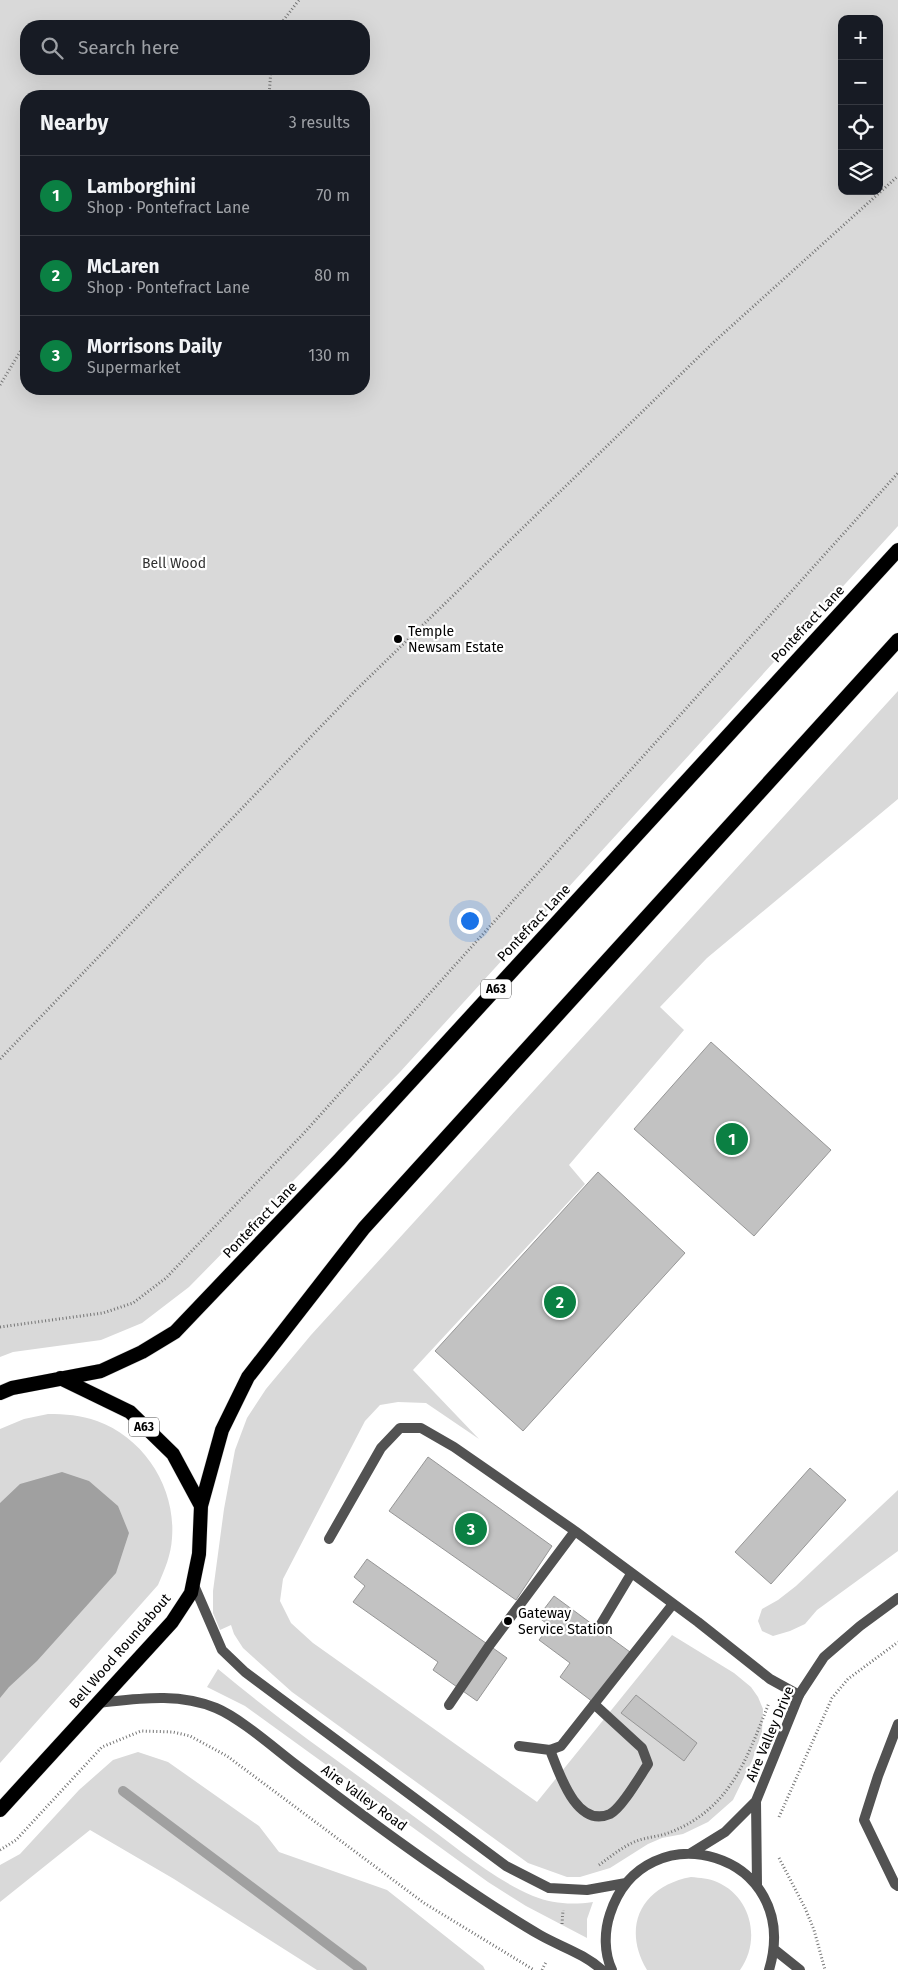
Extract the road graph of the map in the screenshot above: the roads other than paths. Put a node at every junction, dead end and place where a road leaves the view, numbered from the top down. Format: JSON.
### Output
{"nodes":[{"id":1,"x":898,"y":550,"type":"edge"},
{"id":2,"x":898,"y":640,"type":"edge"},
{"id":3,"x":60,"y":1378,"type":"junction"},
{"id":4,"x":0,"y":1393,"type":"edge"},
{"id":5,"x":201,"y":1506,"type":"junction"},
{"id":6,"x":575,"y":1531,"type":"junction"},
{"id":7,"x":329,"y":1539,"type":"dead end"},
{"id":8,"x":631,"y":1574,"type":"junction"},
{"id":9,"x":193,"y":1583,"type":"junction"},
{"id":10,"x":898,"y":1598,"type":"edge"},
{"id":11,"x":673,"y":1604,"type":"junction"},
{"id":12,"x":598,"y":1629,"type":"dead end"},
{"id":13,"x":799,"y":1695,"type":"junction"},
{"id":14,"x":96,"y":1703,"type":"junction"},
{"id":15,"x":594,"y":1704,"type":"junction"},
{"id":16,"x":449,"y":1705,"type":"dead end"},
{"id":17,"x":898,"y":1724,"type":"edge"},
{"id":18,"x":519,"y":1746,"type":"dead end"},
{"id":19,"x":550,"y":1750,"type":"junction"},
{"id":20,"x":756,"y":1801,"type":"junction"},
{"id":21,"x":0,"y":1810,"type":"edge"},
{"id":22,"x":691,"y":1853,"type":"junction"},
{"id":23,"x":626,"y":1883,"type":"junction"},
{"id":24,"x":757,"y":1885,"type":"junction"},
{"id":25,"x":898,"y":1886,"type":"edge"},
{"id":26,"x":775,"y":1950,"type":"junction"},
{"id":27,"x":602,"y":1970,"type":"edge"},
{"id":28,"x":612,"y":1970,"type":"edge"},
{"id":29,"x":769,"y":1970,"type":"edge"},
{"id":30,"x":800,"y":1970,"type":"edge"}],
"edges":[{"from":1,"to":3,"type":"highway","name":"Pontefract Lane","number":"A63"},
{"from":2,"to":5,"type":"highway","number":"A63"},
{"from":3,"to":4,"type":"highway","number":"A63"},
{"from":3,"to":5,"type":"highway","name":"Bell Wood Roundabout","number":"A63"},
{"from":5,"to":9,"type":"highway","name":"Bell Wood Roundabout","number":"A63"},
{"from":6,"to":7,"type":"street"},
{"from":6,"to":8,"type":"street"},
{"from":6,"to":16,"type":"street"},
{"from":8,"to":11,"type":"street"},
{"from":8,"to":12,"type":"street"},
{"from":9,"to":14,"type":"highway","name":"Bell Wood Roundabout","number":"A63"},
{"from":9,"to":23,"type":"street"},
{"from":10,"to":13,"type":"street","name":"Aire Valley Drive"},
{"from":11,"to":13,"type":"street"},
{"from":11,"to":15,"type":"street"},
{"from":13,"to":20,"type":"street","name":"Aire Valley Drive"},
{"from":14,"to":21,"type":"highway","name":"Bell Wood Roundabout","number":"A63"},
{"from":14,"to":27,"type":"street","name":"Aire Valley Road"},
{"from":15,"to":19,"type":"street"},
{"from":15,"to":19,"type":"street"},
{"from":17,"to":25,"type":"street"},
{"from":18,"to":19,"type":"street"},
{"from":20,"to":22,"type":"street","name":"Aire Valley Drive"},
{"from":20,"to":24,"type":"street","name":"Aire Valley Drive"},
{"from":22,"to":23,"type":"street"},
{"from":22,"to":24,"type":"street"},
{"from":23,"to":28,"type":"street"},
{"from":24,"to":26,"type":"street"},
{"from":26,"to":29,"type":"street"},
{"from":26,"to":30,"type":"street"}]}
